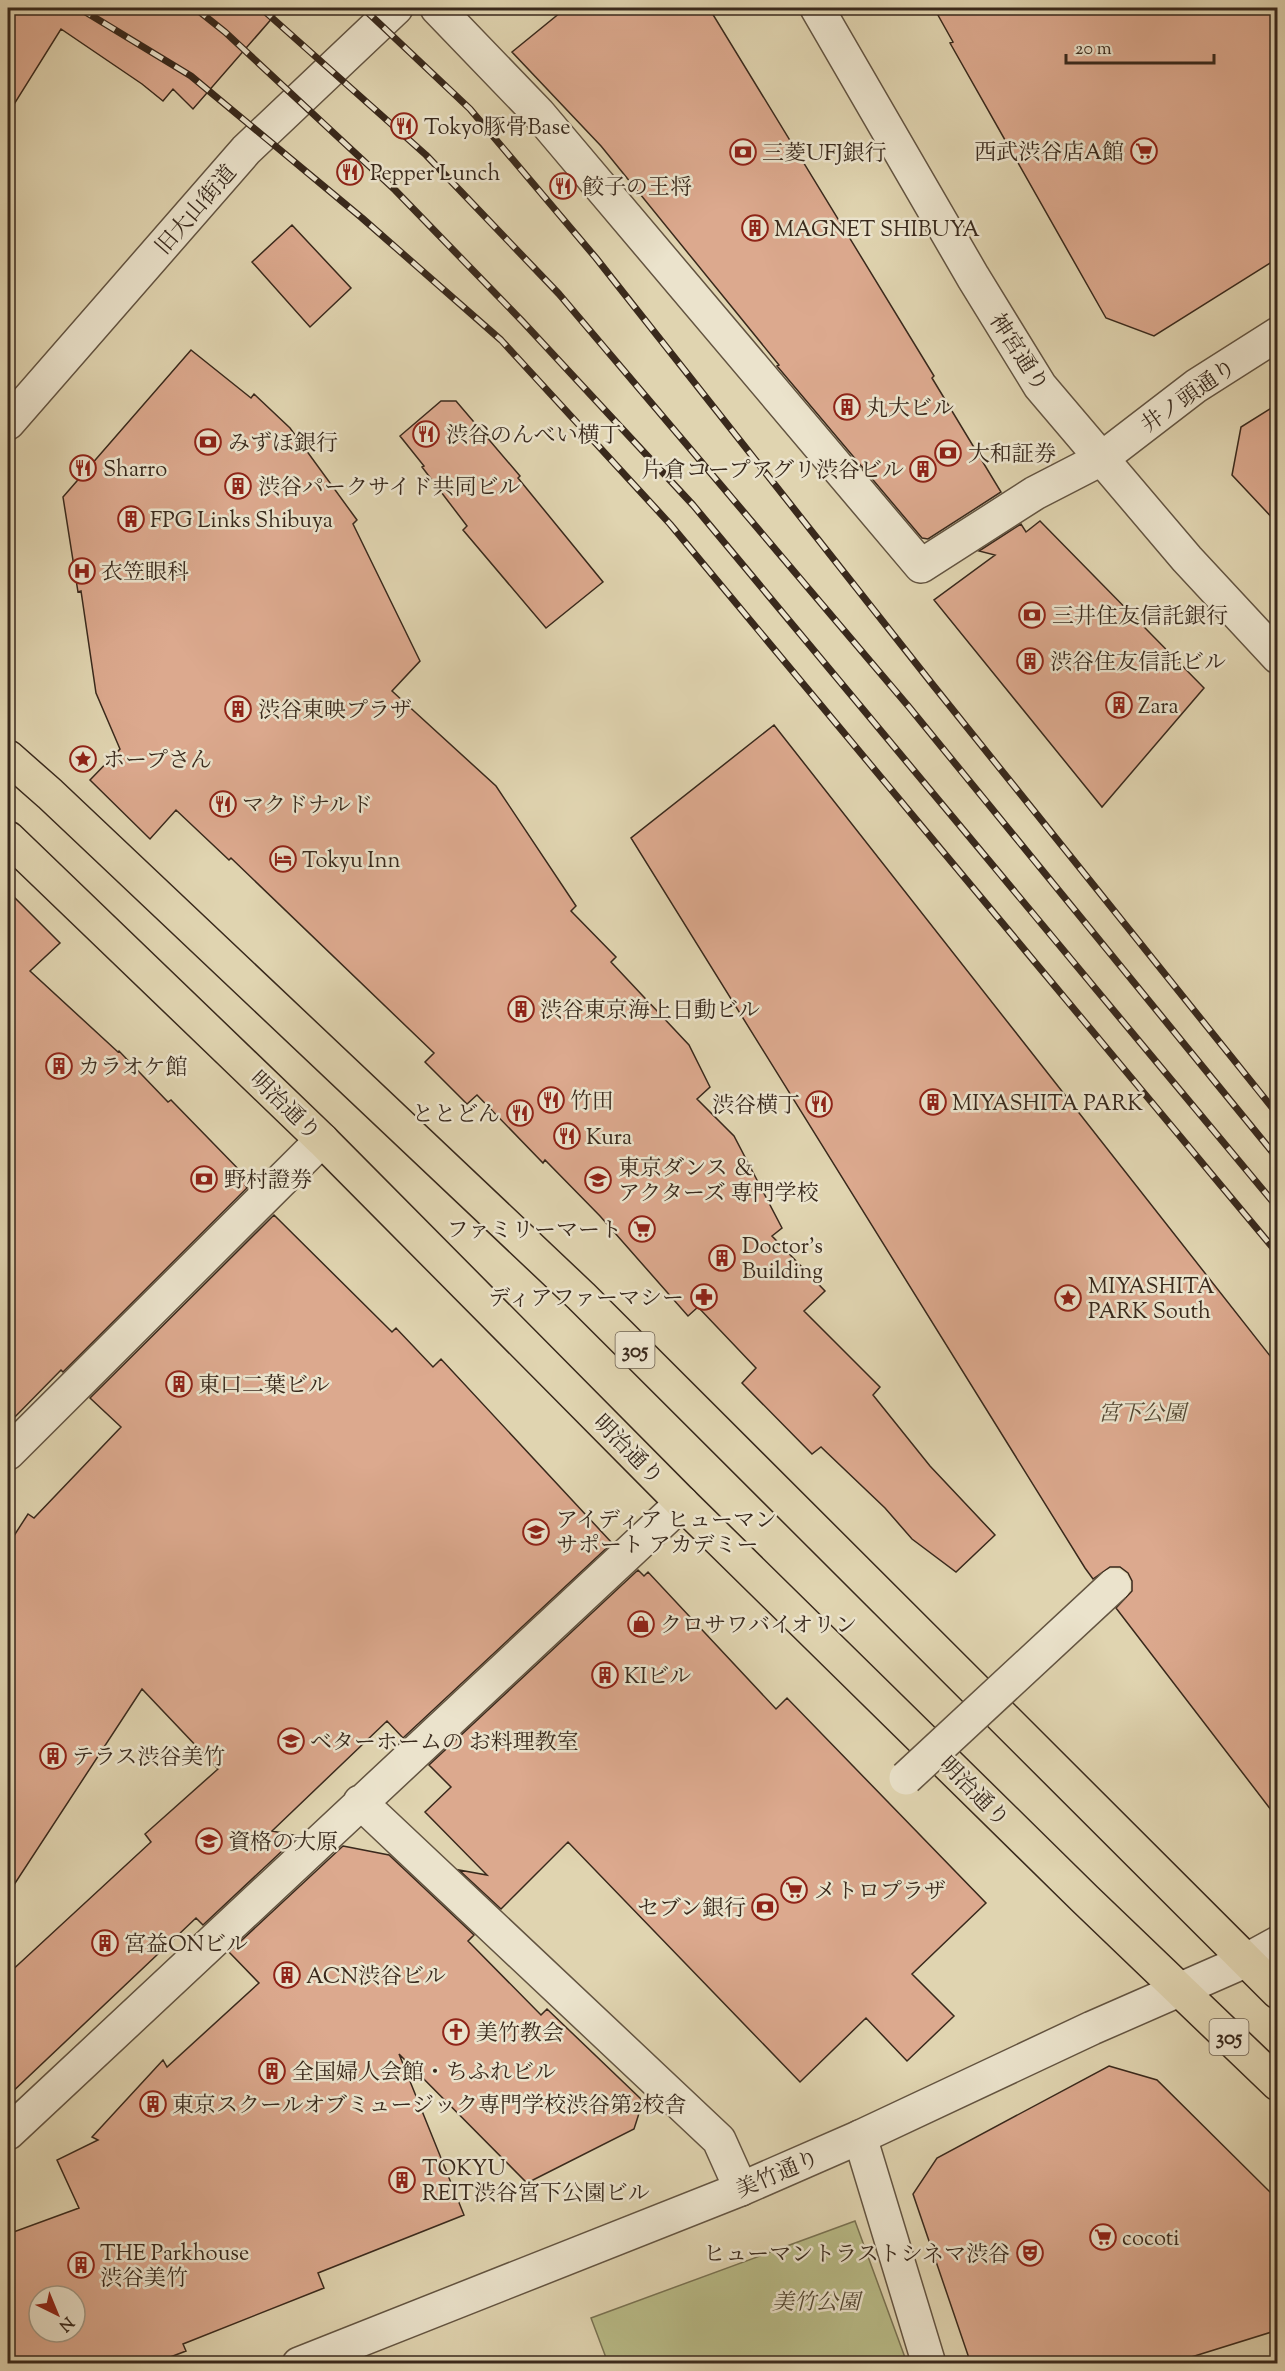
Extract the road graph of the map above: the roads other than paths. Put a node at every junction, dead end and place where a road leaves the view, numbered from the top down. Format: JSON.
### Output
{"nodes":[{"id":1,"x":396,"y":8,"type":"edge"},
{"id":2,"x":437,"y":8,"type":"edge"},
{"id":3,"x":817,"y":8,"type":"edge"},
{"id":4,"x":1278,"y":334,"type":"edge"},
{"id":5,"x":8,"y":423,"type":"edge"},
{"id":6,"x":1101,"y":459,"type":"junction"},
{"id":7,"x":1278,"y":657,"type":"edge"},
{"id":8,"x":8,"y":757,"type":"edge"},
{"id":9,"x":8,"y":838,"type":"edge"},
{"id":10,"x":322,"y":1140,"type":"junction"},
{"id":11,"x":8,"y":1453,"type":"edge"},
{"id":12,"x":682,"y":1503,"type":"junction"},
{"id":13,"x":1114,"y":1585,"type":"dead end"},
{"id":14,"x":906,"y":1778,"type":"dead end"},
{"id":15,"x":360,"y":1802,"type":"junction"},
{"id":16,"x":1278,"y":1943,"type":"edge"},
{"id":17,"x":1245,"y":1961,"type":"junction"},
{"id":18,"x":1180,"y":1990,"type":"junction"},
{"id":19,"x":1278,"y":1992,"type":"edge"},
{"id":20,"x":1278,"y":2084,"type":"edge"},
{"id":21,"x":8,"y":2133,"type":"edge"},
{"id":22,"x":860,"y":2137,"type":"junction"},
{"id":23,"x":741,"y":2188,"type":"junction"},
{"id":24,"x":299,"y":2364,"type":"edge"},
{"id":25,"x":929,"y":2364,"type":"edge"}],
"edges":[{"from":1,"to":5,"type":"street","name":"旧大山街道"},
{"from":2,"to":6,"type":"street","name":"井ノ頭通り"},
{"from":3,"to":6,"type":"street","name":"神宮通り"},
{"from":4,"to":6,"type":"street","name":"井ノ頭通り"},
{"from":6,"to":7,"type":"street","name":"神宮通り"},
{"from":8,"to":17,"type":"main road","number":"305"},
{"from":9,"to":10,"type":"main road","name":"明治通り","number":"305"},
{"from":10,"to":11,"type":"street"},
{"from":10,"to":12,"type":"main road","name":"明治通り","number":"305"},
{"from":12,"to":15,"type":"street"},
{"from":12,"to":18,"type":"main road","name":"明治通り","number":"305"},
{"from":13,"to":14,"type":"street","bridge":true},
{"from":15,"to":21,"type":"street"},
{"from":15,"to":23,"type":"street"},
{"from":16,"to":17,"type":"street","name":"美竹通り"},
{"from":17,"to":18,"type":"street","name":"美竹通り"},
{"from":17,"to":19,"type":"main road","number":"305"},
{"from":18,"to":20,"type":"main road","name":"明治通り","number":"305"},
{"from":18,"to":22,"type":"street","name":"美竹通り"},
{"from":22,"to":23,"type":"street","name":"美竹通り"},
{"from":22,"to":25,"type":"street"},
{"from":23,"to":24,"type":"street","name":"美竹通り"}]}
